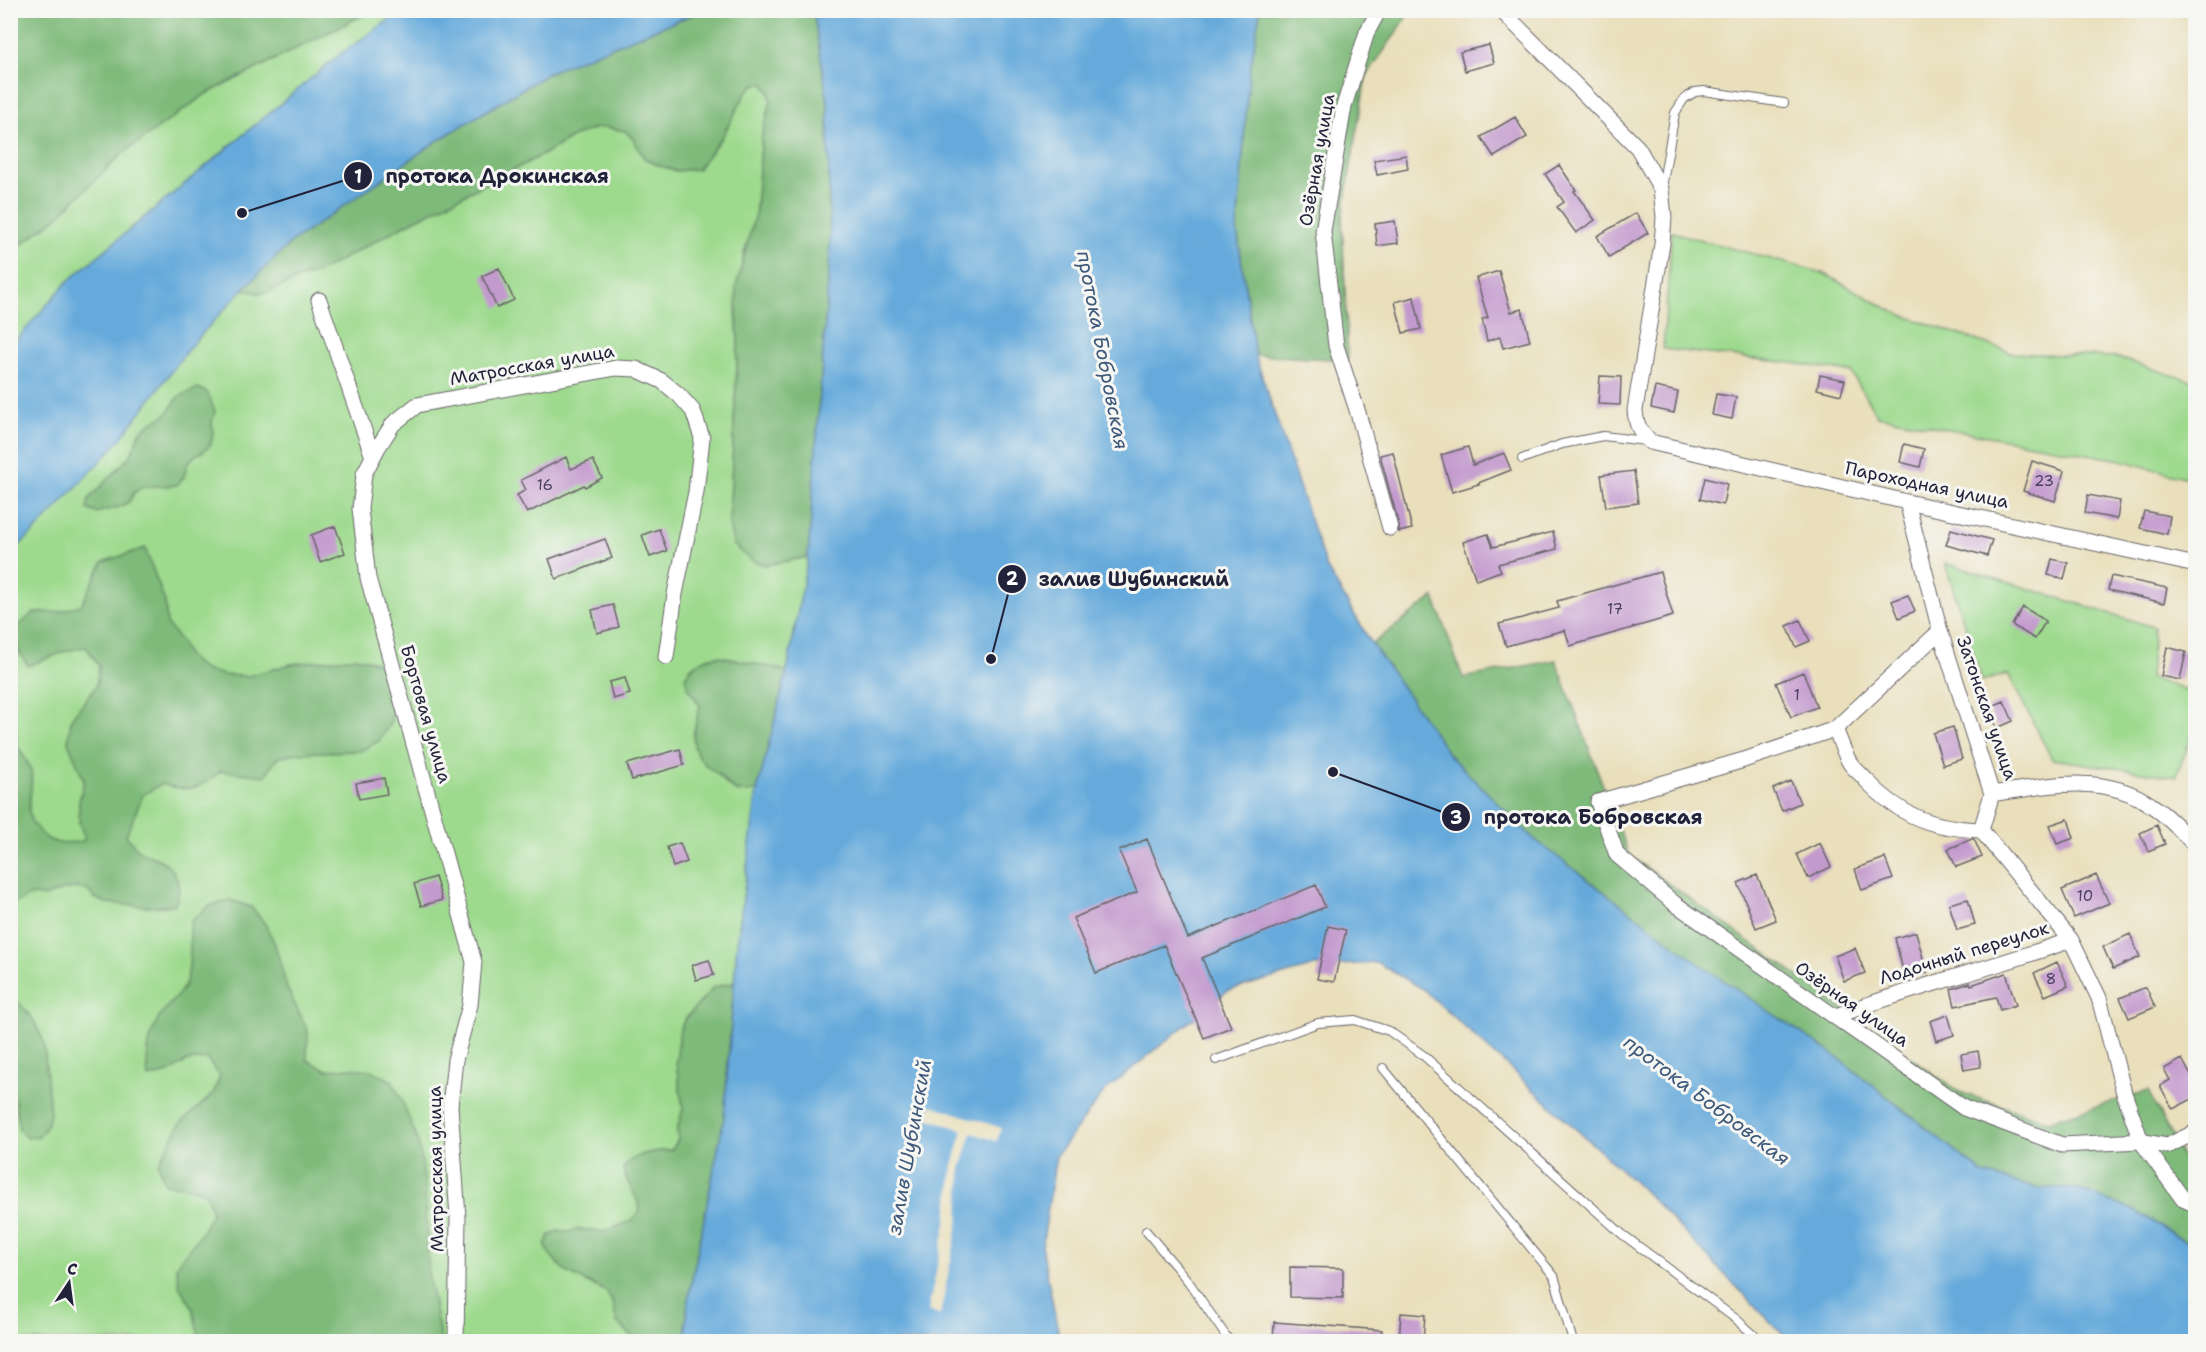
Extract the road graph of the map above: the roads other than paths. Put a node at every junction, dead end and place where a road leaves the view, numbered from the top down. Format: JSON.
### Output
{"nodes":[{"id":1,"x":1379,"y":10,"type":"edge"},
{"id":2,"x":1501,"y":10,"type":"edge"},
{"id":3,"x":1784,"y":103,"type":"dead end"},
{"id":4,"x":1661,"y":189,"type":"junction"},
{"id":5,"x":320,"y":300,"type":"dead end"},
{"id":6,"x":1650,"y":442,"type":"junction"},
{"id":7,"x":373,"y":457,"type":"junction"},
{"id":8,"x":1522,"y":459,"type":"dead end"},
{"id":9,"x":364,"y":474,"type":"joint"},
{"id":10,"x":1907,"y":502,"type":"junction"},
{"id":11,"x":1390,"y":528,"type":"dead end"},
{"id":12,"x":2196,"y":565,"type":"edge"},
{"id":13,"x":1940,"y":632,"type":"junction"},
{"id":14,"x":666,"y":657,"type":"dead end"},
{"id":15,"x":1834,"y":729,"type":"junction"},
{"id":16,"x":1992,"y":794,"type":"junction"},
{"id":17,"x":1598,"y":802,"type":"joint"},
{"id":18,"x":1981,"y":830,"type":"junction"},
{"id":19,"x":2196,"y":846,"type":"edge"},
{"id":20,"x":2071,"y":940,"type":"junction"},
{"id":21,"x":474,"y":962,"type":"joint"},
{"id":22,"x":1836,"y":1016,"type":"junction"},
{"id":23,"x":1216,"y":1060,"type":"dead end"},
{"id":24,"x":1383,"y":1068,"type":"dead end"},
{"id":25,"x":2196,"y":1132,"type":"edge"},
{"id":26,"x":2140,"y":1141,"type":"junction"},
{"id":27,"x":2196,"y":1205,"type":"edge"},
{"id":28,"x":1146,"y":1231,"type":"dead end"},
{"id":29,"x":456,"y":1341,"type":"edge"},
{"id":30,"x":1230,"y":1341,"type":"edge"},
{"id":31,"x":1573,"y":1341,"type":"edge"},
{"id":32,"x":1762,"y":1341,"type":"edge"}],
"edges":[{"from":1,"to":11,"type":"street","name":"Озёрная улица"},
{"from":2,"to":4,"type":"street"},
{"from":3,"to":4,"type":"lane"},
{"from":4,"to":6,"type":"street"},
{"from":5,"to":7,"type":"street"},
{"from":6,"to":8,"type":"lane"},
{"from":6,"to":10,"type":"street","name":"Пароходная улица"},
{"from":7,"to":9,"type":"street","name":"Матросская улица"},
{"from":7,"to":14,"type":"street","name":"Матросская улица"},
{"from":9,"to":21,"type":"street","name":"Бортовая улица"},
{"from":10,"to":12,"type":"street","name":"Пароходная улица"},
{"from":10,"to":13,"type":"street","name":"Затонская улица"},
{"from":13,"to":15,"type":"street","name":"Затонская улица"},
{"from":13,"to":16,"type":"street","name":"Затонская улица"},
{"from":15,"to":17,"type":"street","name":"Затонская улица"},
{"from":15,"to":18,"type":"street"},
{"from":16,"to":18,"type":"street"},
{"from":16,"to":19,"type":"street","name":"Затонская улица"},
{"from":17,"to":22,"type":"street","name":"Озёрная улица"},
{"from":18,"to":20,"type":"street"},
{"from":20,"to":22,"type":"street","name":"Лодочный переулок"},
{"from":20,"to":26,"type":"street"},
{"from":21,"to":29,"type":"street","name":"Матросская улица"},
{"from":22,"to":26,"type":"street","name":"Озёрная улица"},
{"from":23,"to":32,"type":"lane"},
{"from":24,"to":31,"type":"lane"},
{"from":25,"to":26,"type":"street","name":"Озёрная улица"},
{"from":26,"to":27,"type":"street"},
{"from":28,"to":30,"type":"lane"}]}
